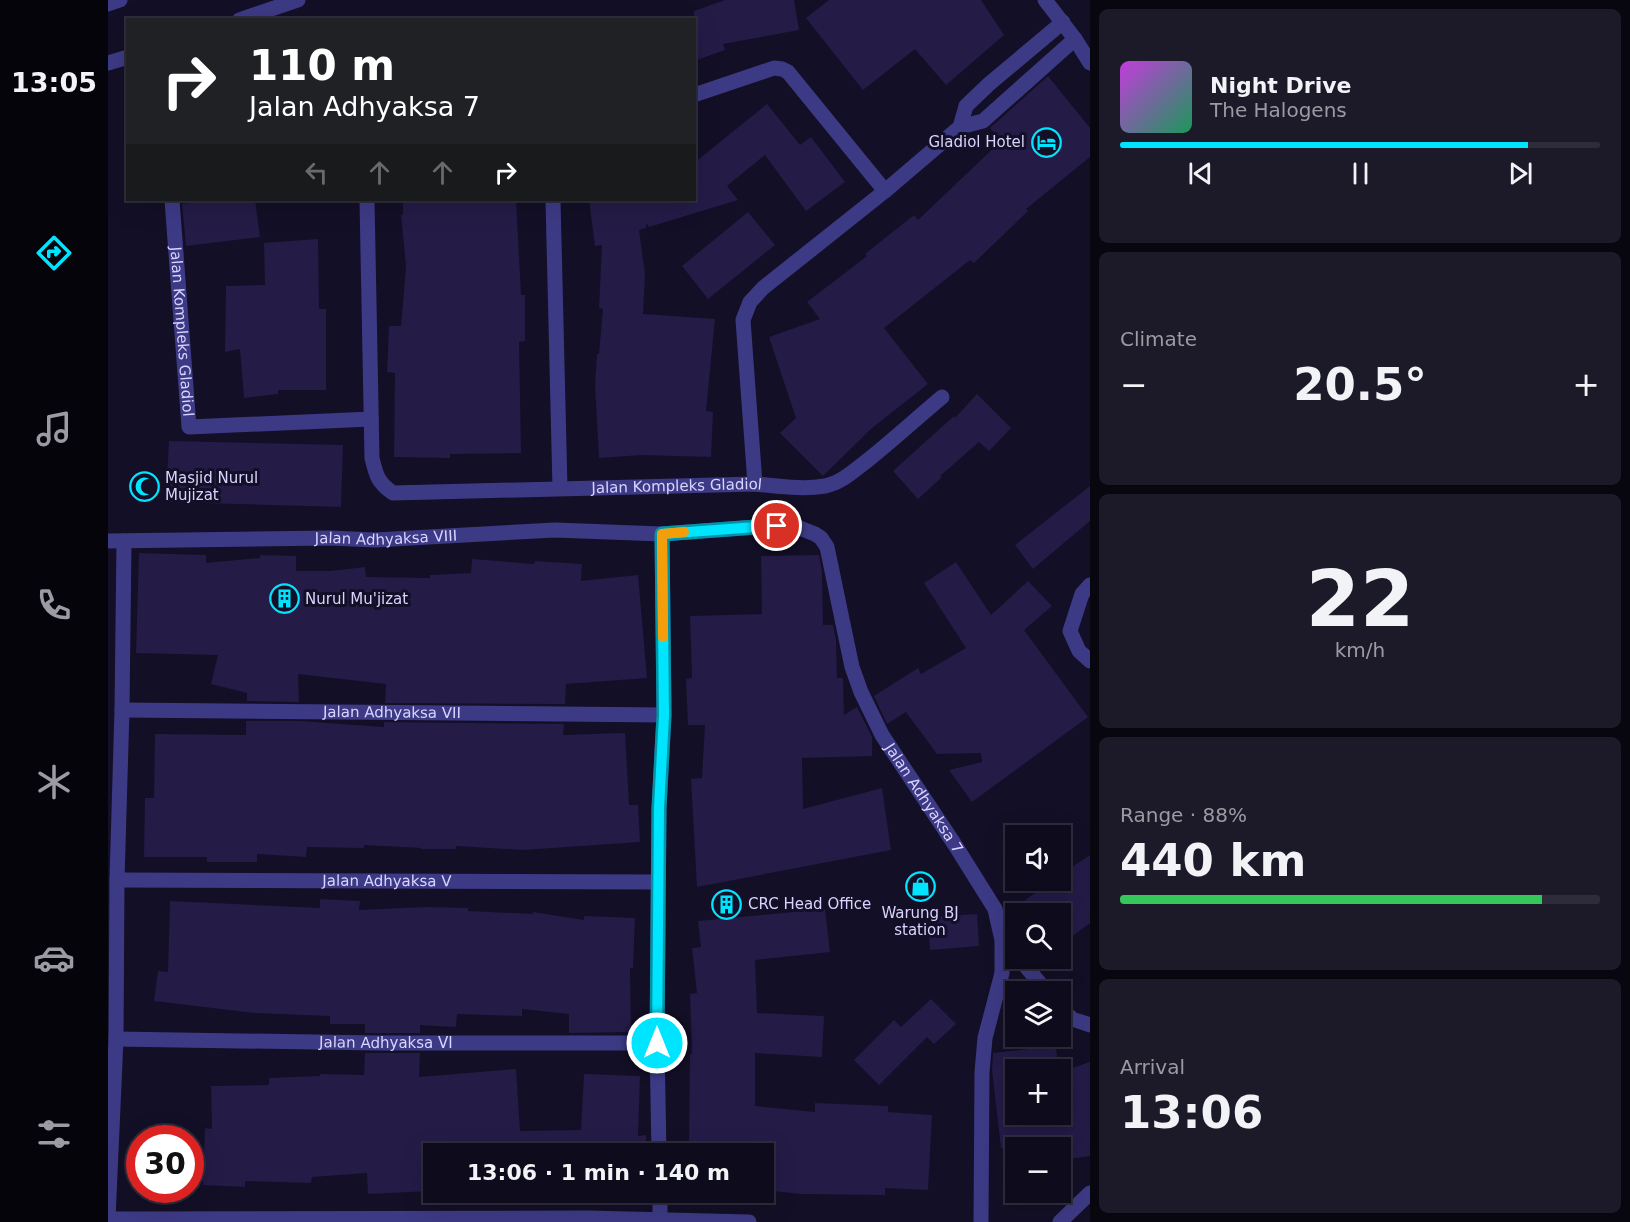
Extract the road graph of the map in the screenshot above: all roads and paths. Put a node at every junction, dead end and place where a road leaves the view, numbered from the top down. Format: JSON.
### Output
{"nodes":[{"id":1,"x":120,"y":0,"type":"edge"},
{"id":2,"x":298,"y":0,"type":"edge"},
{"id":3,"x":1045,"y":0,"type":"edge"},
{"id":4,"x":108,"y":4,"type":"edge"},
{"id":5,"x":246,"y":18,"type":"edge"},
{"id":6,"x":1063,"y":22,"type":"junction"},
{"id":7,"x":1075,"y":39,"type":"junction"},
{"id":8,"x":126,"y":58,"type":"edge"},
{"id":9,"x":108,"y":63,"type":"edge"},
{"id":10,"x":1090,"y":63,"type":"edge"},
{"id":11,"x":696,"y":94,"type":"edge"},
{"id":12,"x":960,"y":127,"type":"junction"},
{"id":13,"x":885,"y":191,"type":"junction"},
{"id":14,"x":172,"y":201,"type":"edge"},
{"id":15,"x":367,"y":201,"type":"edge"},
{"id":16,"x":553,"y":201,"type":"edge"},
{"id":17,"x":942,"y":397,"type":"dead end"},
{"id":18,"x":371,"y":419,"type":"junction"},
{"id":19,"x":755,"y":484,"type":"junction"},
{"id":20,"x":560,"y":488,"type":"junction"},
{"id":21,"x":662,"y":534,"type":"junction"},
{"id":22,"x":108,"y":541,"type":"edge"},
{"id":23,"x":124,"y":541,"type":"junction"},
{"id":24,"x":1090,"y":585,"type":"edge"},
{"id":25,"x":1090,"y":661,"type":"edge"},
{"id":26,"x":122,"y":710,"type":"junction"},
{"id":27,"x":664,"y":715,"type":"junction"},
{"id":28,"x":117,"y":880,"type":"junction"},
{"id":29,"x":658,"y":882,"type":"junction"},
{"id":30,"x":1002,"y":940,"type":"junction"},
{"id":31,"x":1005,"y":943,"type":"edge"},
{"id":32,"x":1028,"y":969,"type":"edge"},
{"id":33,"x":1038,"y":981,"type":"edge"},
{"id":34,"x":1071,"y":1017,"type":"edge"},
{"id":35,"x":1090,"y":1025,"type":"edge"},
{"id":36,"x":116,"y":1039,"type":"junction"},
{"id":37,"x":657,"y":1043,"type":"junction"},
{"id":38,"x":659,"y":1143,"type":"edge"},
{"id":39,"x":1090,"y":1193,"type":"edge"},
{"id":40,"x":660,"y":1203,"type":"edge"},
{"id":41,"x":108,"y":1219,"type":"edge"},
{"id":42,"x":660,"y":1219,"type":"junction"},
{"id":43,"x":589,"y":1220,"type":"edge"},
{"id":44,"x":749,"y":1222,"type":"edge"},
{"id":45,"x":981,"y":1222,"type":"edge"},
{"id":46,"x":1060,"y":1222,"type":"edge"}],
"edges":[{"from":1,"to":4,"type":"street"},
{"from":2,"to":5,"type":"street"},
{"from":3,"to":6,"type":"street"},
{"from":6,"to":7,"type":"street"},
{"from":6,"to":12,"type":"street","name":"Jalan Kompleks Gladiol"},
{"from":7,"to":10,"type":"street"},
{"from":7,"to":12,"type":"street","name":"Jalan Kompleks Gladiol"},
{"from":8,"to":9,"type":"street"},
{"from":11,"to":13,"type":"street"},
{"from":12,"to":13,"type":"street","name":"Jalan Kompleks Gladiol"},
{"from":13,"to":19,"type":"street","name":"Jalan Kompleks Gladiol"},
{"from":14,"to":18,"type":"street","name":"Jalan Kompleks Gladiol"},
{"from":15,"to":18,"type":"street","name":"Jalan Kompleks Gladiol"},
{"from":16,"to":20,"type":"street"},
{"from":17,"to":19,"type":"street"},
{"from":18,"to":20,"type":"street","name":"Jalan Kompleks Gladiol"},
{"from":19,"to":20,"type":"street","name":"Jalan Kompleks Gladiol"},
{"from":21,"to":23,"type":"street","name":"Jalan Adhyaksa VIII"},
{"from":21,"to":27,"type":"street"},
{"from":21,"to":30,"type":"street","name":"Jalan Adhyaksa 7"},
{"from":22,"to":23,"type":"street","name":"Jalan Adhyaksa VIII"},
{"from":23,"to":26,"type":"street"},
{"from":24,"to":25,"type":"street"},
{"from":26,"to":27,"type":"street","name":"Jalan Adhyaksa VII"},
{"from":26,"to":28,"type":"street"},
{"from":27,"to":29,"type":"street"},
{"from":28,"to":29,"type":"street","name":"Jalan Adhyaksa V"},
{"from":28,"to":36,"type":"street"},
{"from":29,"to":37,"type":"street"},
{"from":30,"to":31,"type":"street"},
{"from":30,"to":45,"type":"street","name":"Jalan Adhyaksa 7"},
{"from":32,"to":33,"type":"street"},
{"from":34,"to":35,"type":"street"},
{"from":36,"to":37,"type":"street","name":"Jalan Adhyaksa VI"},
{"from":36,"to":41,"type":"street"},
{"from":37,"to":38,"type":"street"},
{"from":39,"to":46,"type":"street"},
{"from":40,"to":42,"type":"street"},
{"from":41,"to":43,"type":"street"},
{"from":42,"to":43,"type":"street"},
{"from":42,"to":44,"type":"street"}]}
